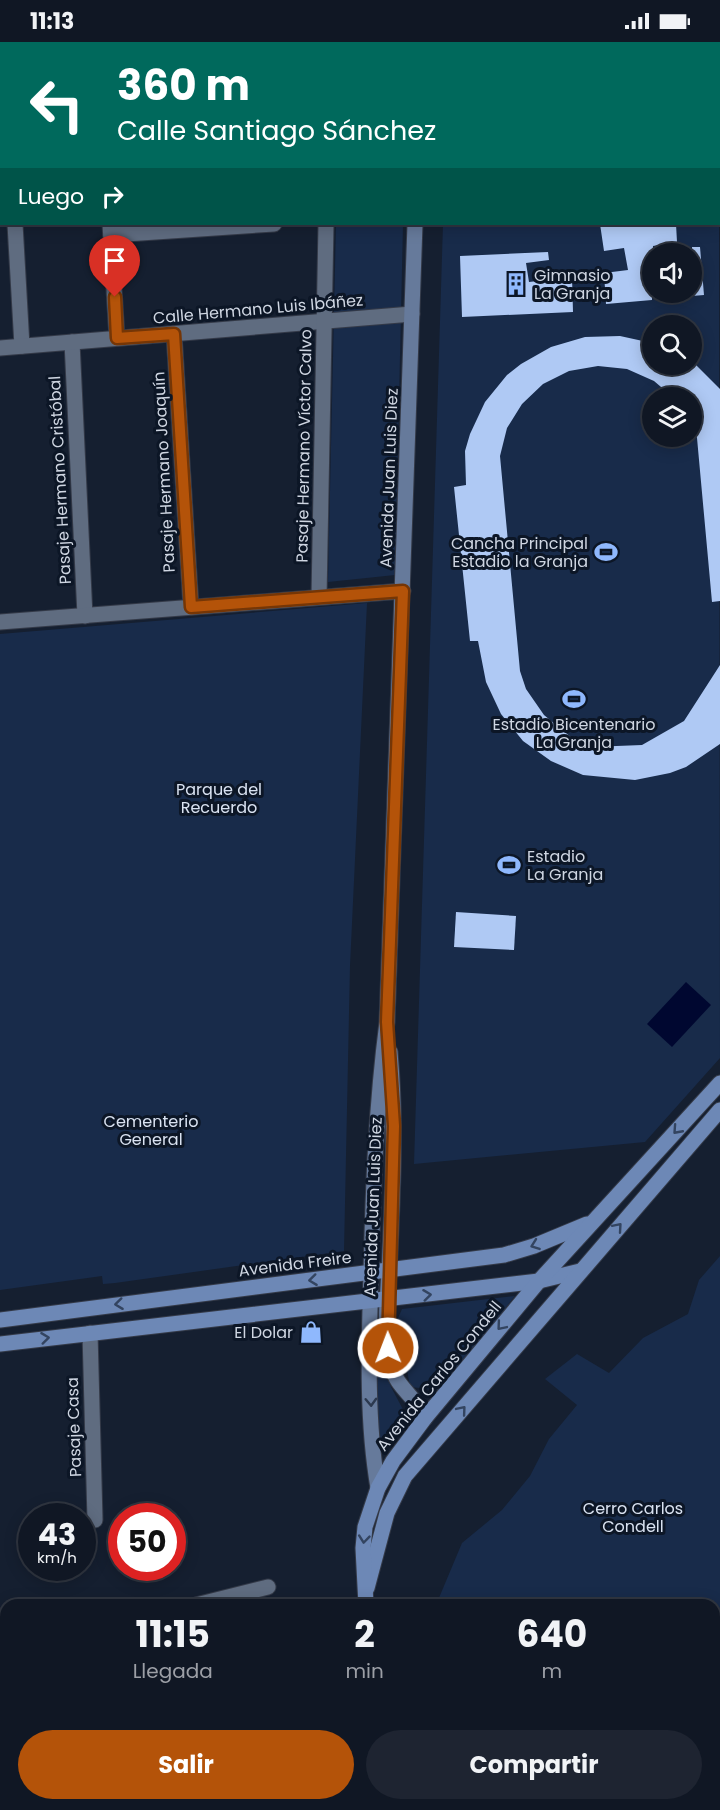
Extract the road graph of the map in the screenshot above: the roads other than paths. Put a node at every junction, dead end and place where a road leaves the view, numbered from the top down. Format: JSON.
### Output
{"nodes":[{"id":1,"x":15,"y":225,"type":"edge"},
{"id":2,"x":241,"y":225,"type":"edge"},
{"id":3,"x":326,"y":225,"type":"edge"},
{"id":4,"x":415,"y":225,"type":"edge"},
{"id":5,"x":110,"y":229,"type":"edge"},
{"id":6,"x":412,"y":314,"type":"junction"},
{"id":7,"x":324,"y":321,"type":"junction"},
{"id":8,"x":174,"y":334,"type":"junction"},
{"id":9,"x":117,"y":338,"type":"junction"},
{"id":10,"x":72,"y":342,"type":"junction"},
{"id":11,"x":22,"y":346,"type":"junction"},
{"id":12,"x":0,"y":348,"type":"edge"},
{"id":13,"x":403,"y":591,"type":"junction"},
{"id":14,"x":319,"y":597,"type":"junction"},
{"id":15,"x":191,"y":607,"type":"junction"},
{"id":16,"x":85,"y":616,"type":"junction"},
{"id":17,"x":0,"y":622,"type":"edge"},
{"id":18,"x":387,"y":1022,"type":"junction"},
{"id":19,"x":720,"y":1083,"type":"edge"},
{"id":20,"x":720,"y":1110,"type":"edge"},
{"id":21,"x":590,"y":1223,"type":"junction"},
{"id":22,"x":390,"y":1270,"type":"junction"},
{"id":23,"x":580,"y":1270,"type":"junction"},
{"id":24,"x":371,"y":1272,"type":"junction"},
{"id":25,"x":539,"y":1281,"type":"junction"},
{"id":26,"x":388,"y":1299,"type":"junction"},
{"id":27,"x":370,"y":1301,"type":"junction"},
{"id":28,"x":0,"y":1320,"type":"edge"},
{"id":29,"x":90,"y":1333,"type":"junction"},
{"id":30,"x":0,"y":1344,"type":"edge"},
{"id":31,"x":425,"y":1418,"type":"junction"},
{"id":32,"x":424,"y":1454,"type":"junction"},
{"id":33,"x":378,"y":1488,"type":"junction"},
{"id":34,"x":95,"y":1503,"type":"edge"},
{"id":35,"x":268,"y":1587,"type":"dead end"},
{"id":36,"x":366,"y":1598,"type":"edge"},
{"id":37,"x":220,"y":1599,"type":"edge"}],
"edges":[{"from":1,"to":11,"type":"street"},
{"from":2,"to":5,"type":"street"},
{"from":3,"to":7,"type":"street","name":"Pasaje Hermano Víctor Calvo"},
{"from":4,"to":6,"type":"main road","name":"Avenida Juan Luis Diez"},
{"from":5,"to":9,"type":"street"},
{"from":6,"to":7,"type":"street","name":"Calle Hermano Luis Ibáñez"},
{"from":6,"to":13,"type":"main road","name":"Avenida Juan Luis Diez"},
{"from":7,"to":8,"type":"street","name":"Calle Hermano Luis Ibáñez"},
{"from":7,"to":14,"type":"street","name":"Pasaje Hermano Víctor Calvo"},
{"from":8,"to":9,"type":"street","name":"Calle Hermano Luis Ibáñez"},
{"from":8,"to":15,"type":"street","name":"Pasaje Hermano Joaquín"},
{"from":9,"to":10,"type":"street","name":"Calle Hermano Luis Ibáñez"},
{"from":10,"to":11,"type":"street","name":"Calle Hermano Luis Ibáñez"},
{"from":10,"to":16,"type":"street","name":"Pasaje Hermano Cristóbal"},
{"from":11,"to":12,"type":"street","name":"Calle Hermano Luis Ibáñez"},
{"from":13,"to":14,"type":"street"},
{"from":13,"to":18,"type":"main road","name":"Avenida Juan Luis Diez"},
{"from":14,"to":15,"type":"street"},
{"from":15,"to":16,"type":"street"},
{"from":16,"to":17,"type":"street"},
{"from":18,"to":22,"type":"main road","name":"Avenida Juan Luis Diez"},
{"from":18,"to":24,"type":"main road","name":"Avenida Juan Luis Diez"},
{"from":19,"to":21,"type":"main road","name":"Avenida Carlos Condell","one_way":true},
{"from":23,"to":20,"type":"main road","name":"Avenida Carlos Condell","one_way":true},
{"from":21,"to":22,"type":"main road","name":"Avenida Freire","one_way":true},
{"from":21,"to":25,"type":"main road","name":"Avenida Carlos Condell"},
{"from":22,"to":24,"type":"main road","name":"Avenida Freire"},
{"from":22,"to":26,"type":"main road","name":"Avenida Juan Luis Diez"},
{"from":23,"to":25,"type":"main road"},
{"from":32,"to":23,"type":"main road","name":"Avenida Carlos Condell","one_way":true},
{"from":24,"to":27,"type":"main road","name":"Avenida Juan Luis Diez"},
{"from":24,"to":28,"type":"main road","name":"Avenida Freire","one_way":true},
{"from":26,"to":25,"type":"main road","one_way":true},
{"from":25,"to":31,"type":"main road","name":"Avenida Carlos Condell","one_way":true},
{"from":26,"to":27,"type":"main road"},
{"from":26,"to":31,"type":"main road","name":"Avenida Juan Luis Diez"},
{"from":27,"to":29,"type":"main road"},
{"from":27,"to":33,"type":"main road","name":"Avenida Juan Luis Diez","one_way":true},
{"from":30,"to":29,"type":"main road","one_way":true},
{"from":29,"to":34,"type":"street","name":"Pasaje Casa"},
{"from":31,"to":32,"type":"main road"},
{"from":31,"to":33,"type":"main road","name":"Avenida Carlos Condell"},
{"from":32,"to":36,"type":"main road","name":"Avenida Carlos Condell"},
{"from":33,"to":36,"type":"main road","name":"Avenida Carlos Condell","one_way":true},
{"from":35,"to":37,"type":"street"}]}
